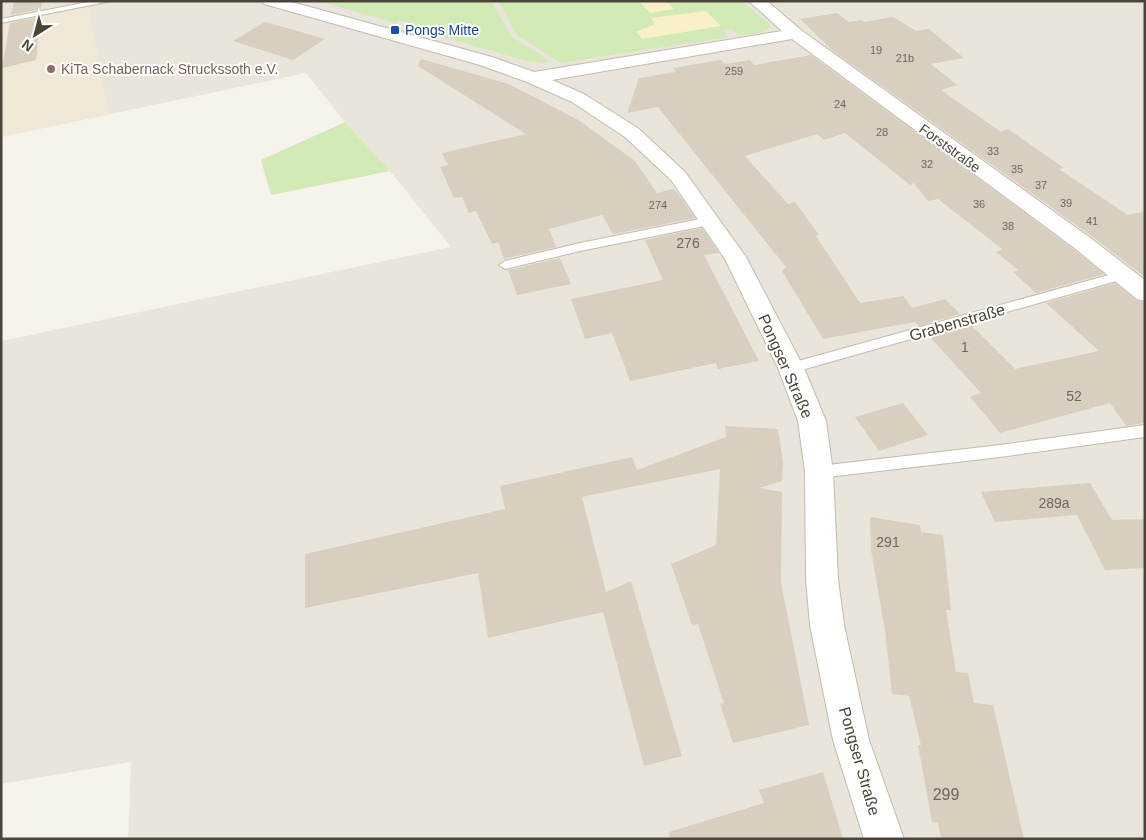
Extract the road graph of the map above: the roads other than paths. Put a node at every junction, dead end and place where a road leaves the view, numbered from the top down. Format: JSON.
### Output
{"nodes":[{"id":1,"x":107,"y":1,"type":"edge"},
{"id":2,"x":270,"y":1,"type":"edge"},
{"id":3,"x":757,"y":1,"type":"edge"},
{"id":4,"x":1,"y":21,"type":"edge"},
{"id":5,"x":795,"y":34,"type":"junction"},
{"id":6,"x":533,"y":78,"type":"junction"},
{"id":7,"x":710,"y":221,"type":"junction"},
{"id":8,"x":505,"y":266,"type":"dead end"},
{"id":9,"x":1123,"y":275,"type":"junction"},
{"id":10,"x":1145,"y":293,"type":"edge"},
{"id":11,"x":791,"y":368,"type":"junction"},
{"id":12,"x":1145,"y":431,"type":"edge"},
{"id":13,"x":818,"y":472,"type":"junction"},
{"id":14,"x":884,"y":839,"type":"edge"}],
"edges":[{"from":1,"to":4,"type":"lane"},
{"from":2,"to":6,"type":"street","name":"Pongser Straße"},
{"from":3,"to":5,"type":"street","name":"Forststraße"},
{"from":5,"to":6,"type":"street","name":"Pongser Straße"},
{"from":5,"to":9,"type":"street","name":"Forststraße"},
{"from":6,"to":7,"type":"street","name":"Pongser Straße"},
{"from":7,"to":8,"type":"lane"},
{"from":7,"to":11,"type":"street","name":"Pongser Straße"},
{"from":9,"to":10,"type":"street","name":"Forststraße"},
{"from":9,"to":11,"type":"lane","name":"Grabenstraße"},
{"from":11,"to":13,"type":"street","name":"Pongser Straße"},
{"from":12,"to":13,"type":"lane"},
{"from":13,"to":14,"type":"street","name":"Pongser Straße"}]}
